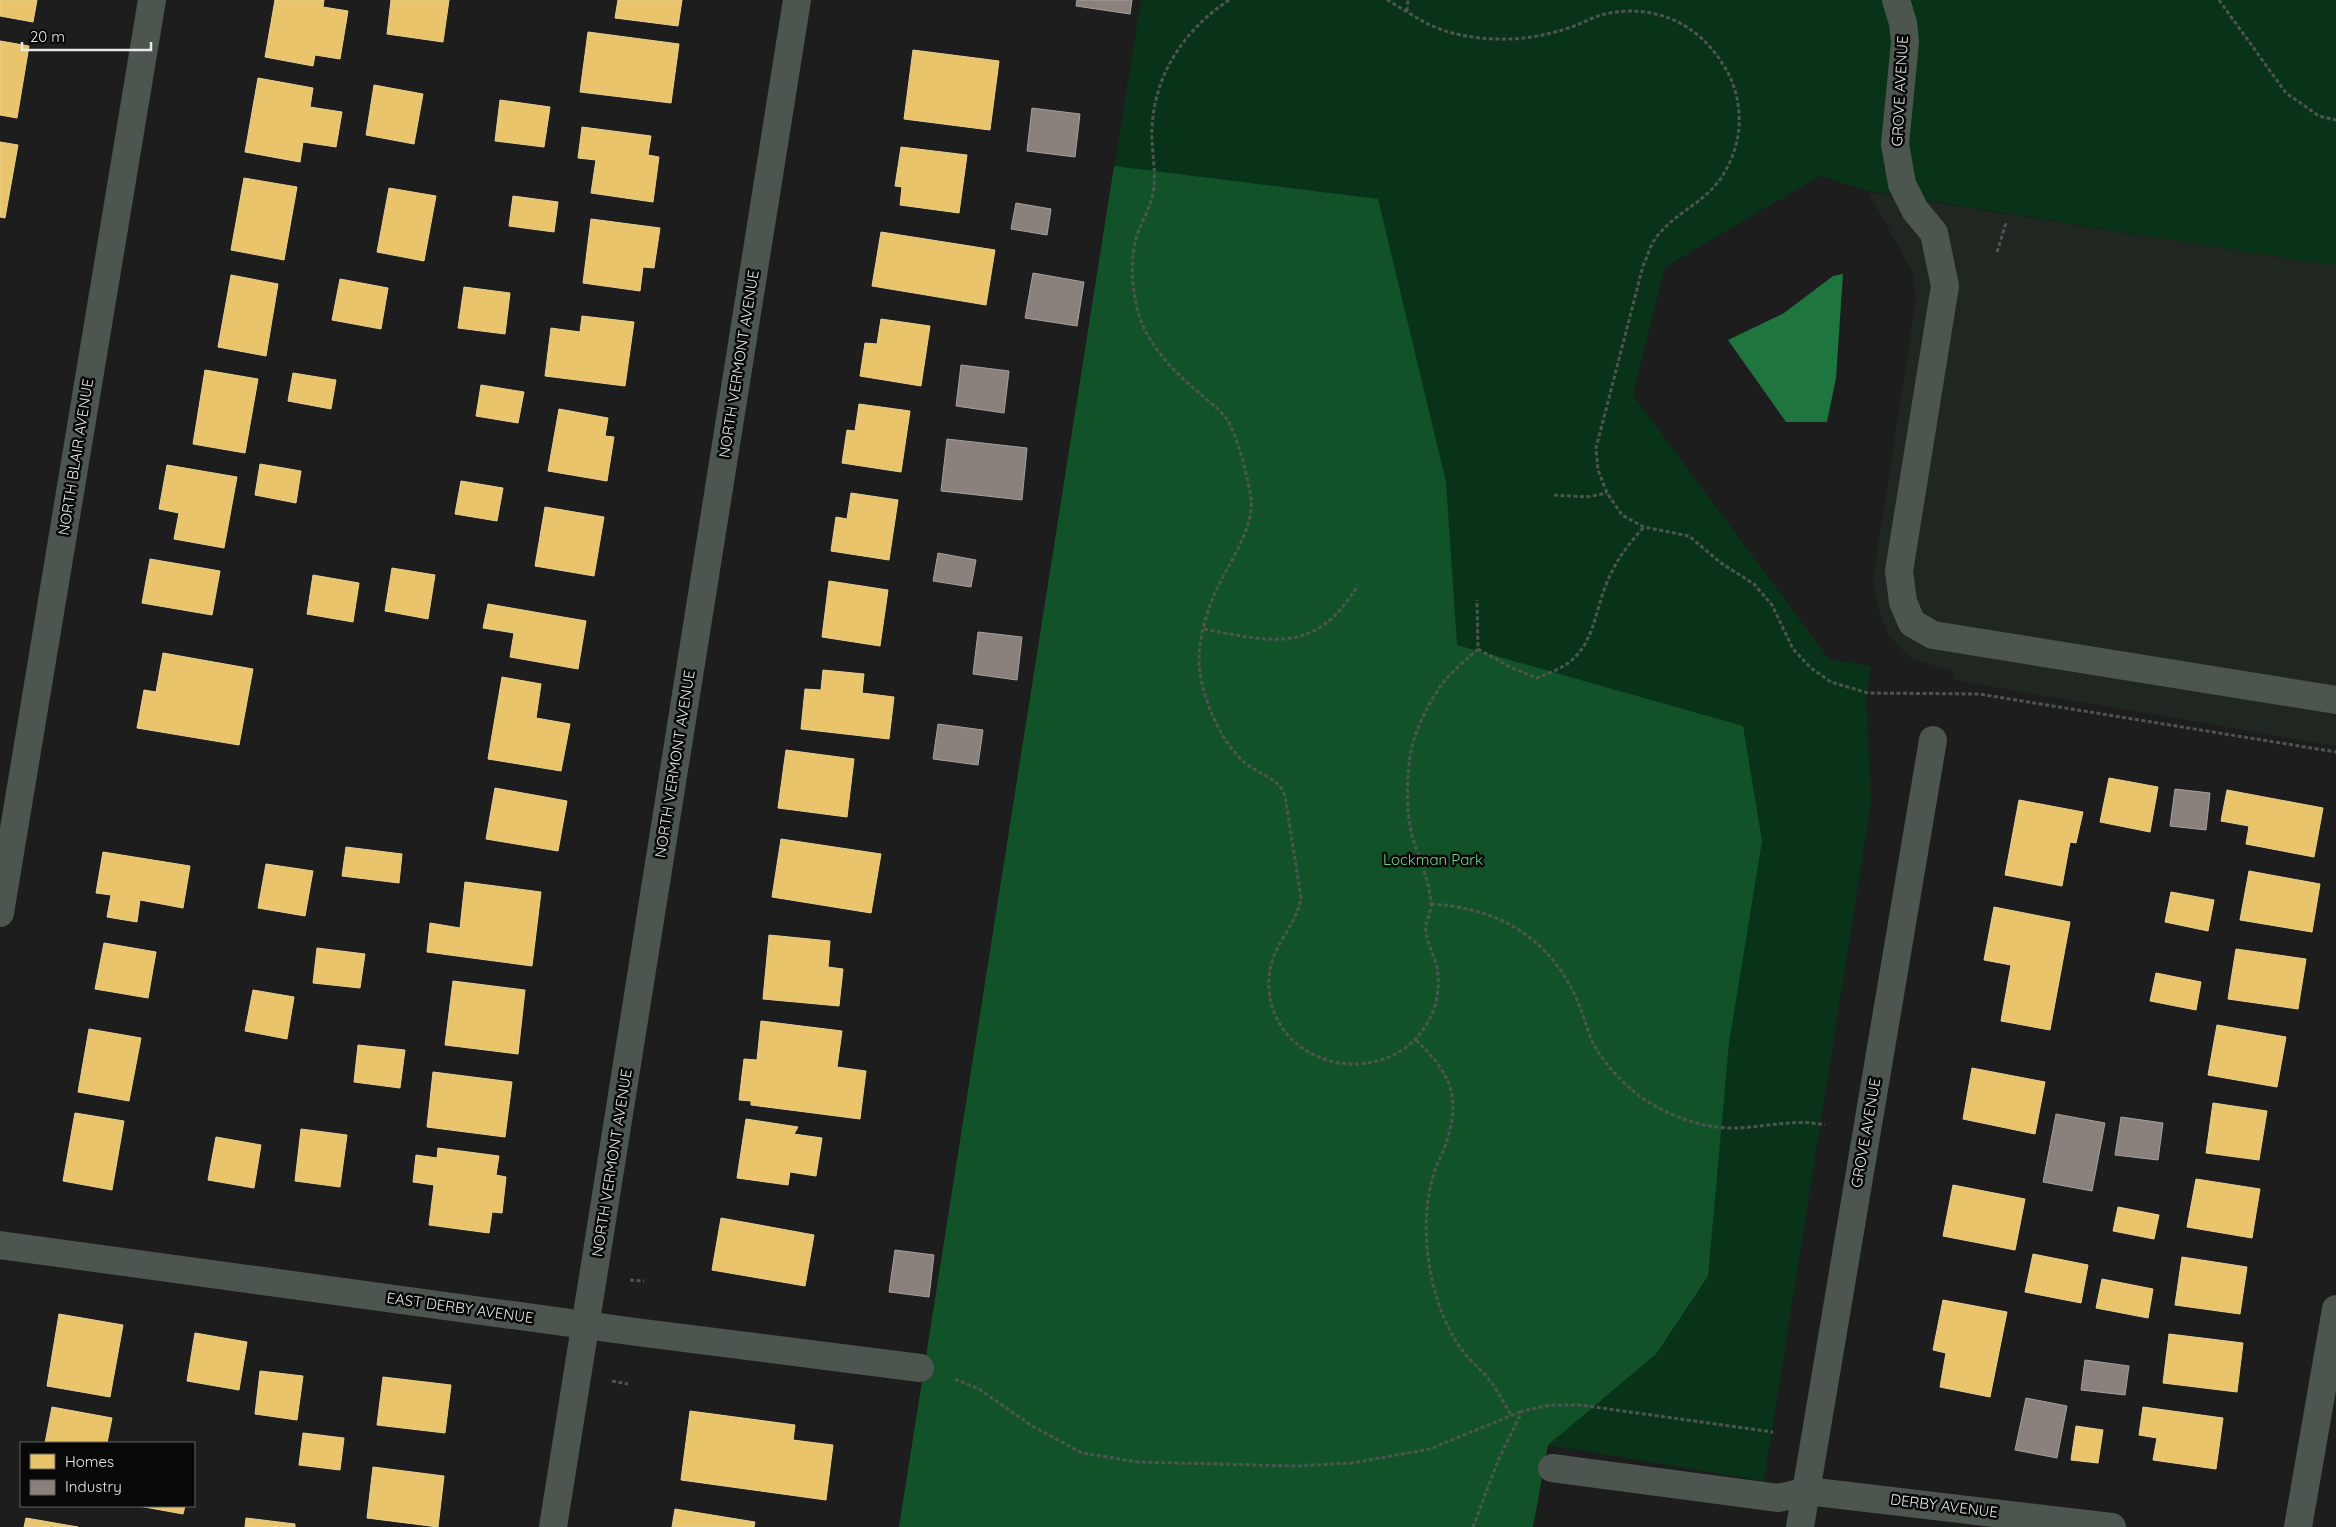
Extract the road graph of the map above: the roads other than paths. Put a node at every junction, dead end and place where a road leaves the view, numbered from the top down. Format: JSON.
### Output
{"nodes":[{"id":1,"x":152,"y":0,"type":"edge"},
{"id":2,"x":797,"y":0,"type":"edge"},
{"id":3,"x":1896,"y":0,"type":"edge"},
{"id":4,"x":2336,"y":700,"type":"edge"},
{"id":5,"x":1933,"y":740,"type":"dead end"},
{"id":6,"x":0,"y":913,"type":"edge"},
{"id":7,"x":0,"y":1245,"type":"edge"},
{"id":8,"x":2336,"y":1309,"type":"edge"},
{"id":9,"x":586,"y":1324,"type":"junction"},
{"id":10,"x":920,"y":1368,"type":"road end"},
{"id":11,"x":1552,"y":1468,"type":"dead end"},
{"id":12,"x":1807,"y":1490,"type":"junction"},
{"id":13,"x":553,"y":1527,"type":"edge"},
{"id":14,"x":1800,"y":1527,"type":"edge"},
{"id":15,"x":2112,"y":1527,"type":"edge"},
{"id":16,"x":2298,"y":1527,"type":"edge"}],
"edges":[{"from":1,"to":6,"type":"street","name":"NORTH BLAIR AVENUE"},
{"from":2,"to":9,"type":"street","name":"NORTH VERMONT AVENUE"},
{"from":3,"to":4,"type":"street","name":"GROVE AVENUE"},
{"from":5,"to":12,"type":"street","name":"GROVE AVENUE"},
{"from":7,"to":9,"type":"street","name":"EAST DERBY AVENUE"},
{"from":8,"to":16,"type":"street"},
{"from":9,"to":10,"type":"street","name":"EAST DERBY AVENUE"},
{"from":9,"to":13,"type":"street","name":"NORTH VERMONT AVENUE"},
{"from":11,"to":12,"type":"street"},
{"from":12,"to":14,"type":"street","name":"GROVE AVENUE"},
{"from":12,"to":15,"type":"street","name":"DERBY AVENUE"}]}
